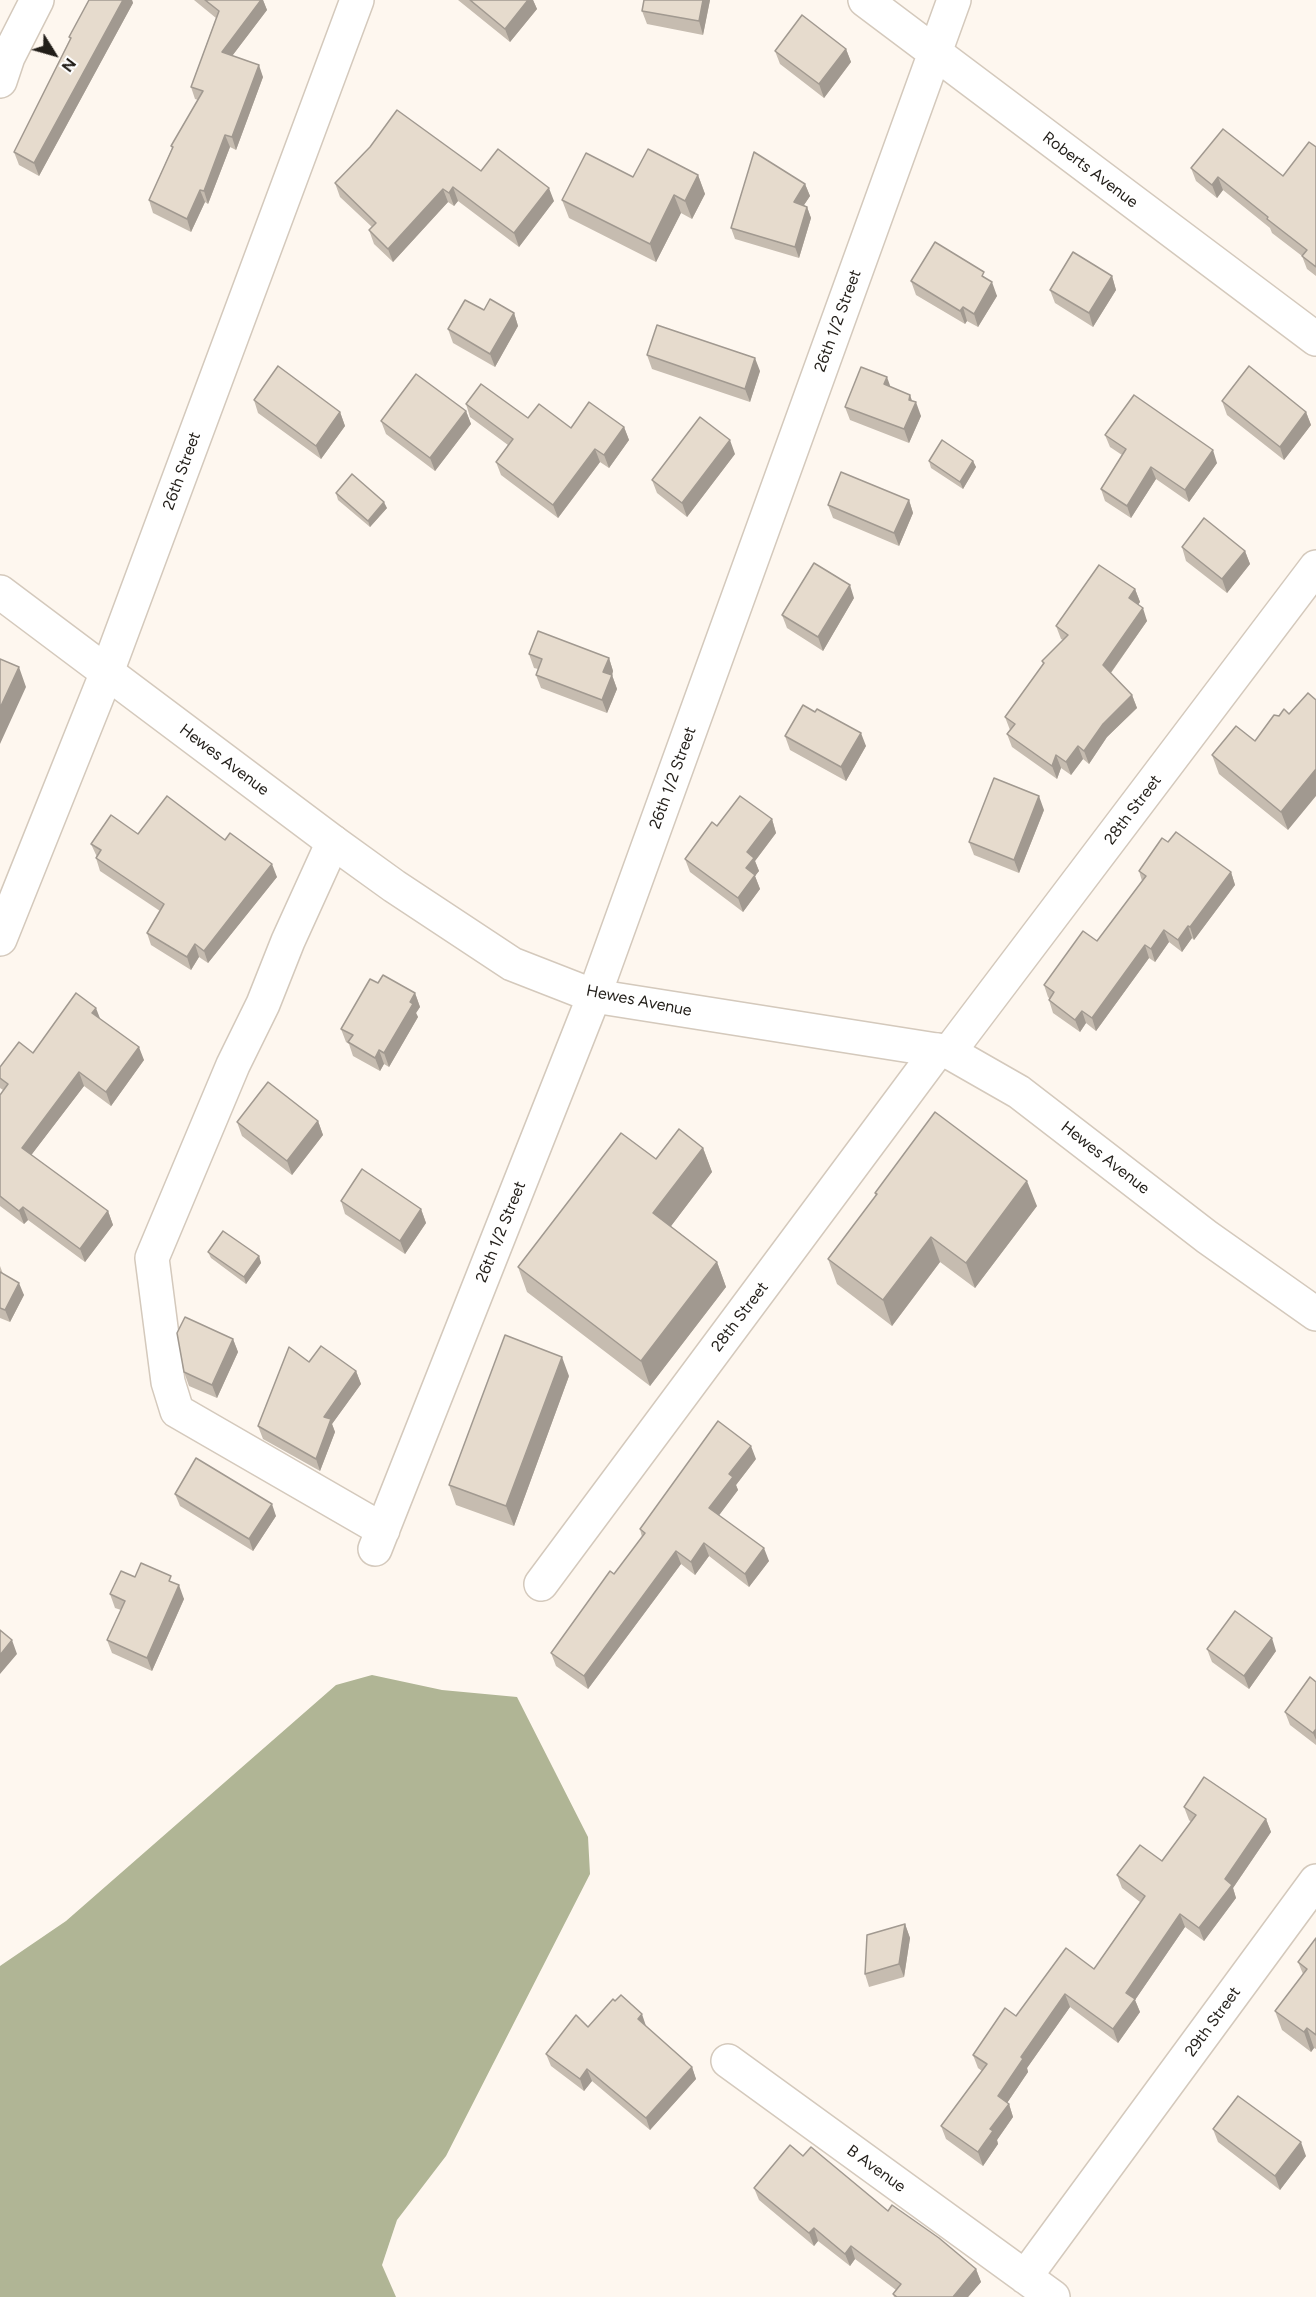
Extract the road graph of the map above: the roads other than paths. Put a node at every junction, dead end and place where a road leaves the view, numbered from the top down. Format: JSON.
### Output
{"nodes":[{"id":1,"x":37,"y":0,"type":"edge"},
{"id":2,"x":357,"y":0,"type":"edge"},
{"id":3,"x":865,"y":0,"type":"edge"},
{"id":4,"x":954,"y":0,"type":"edge"},
{"id":5,"x":934,"y":53,"type":"junction"},
{"id":6,"x":0,"y":81,"type":"edge"},
{"id":7,"x":1316,"y":339,"type":"edge"},
{"id":8,"x":1316,"y":567,"type":"edge"},
{"id":9,"x":0,"y":592,"type":"edge"},
{"id":10,"x":106,"y":672,"type":"junction"},
{"id":11,"x":333,"y":842,"type":"junction"},
{"id":12,"x":0,"y":939,"type":"edge"},
{"id":13,"x":594,"y":996,"type":"junction"},
{"id":14,"x":944,"y":1051,"type":"junction"},
{"id":15,"x":1316,"y":1314,"type":"edge"},
{"id":16,"x":541,"y":1584,"type":"dead end"},
{"id":17,"x":1316,"y":1881,"type":"edge"},
{"id":18,"x":728,"y":2061,"type":"dead end"},
{"id":19,"x":1025,"y":2277,"type":"junction"},
{"id":20,"x":1053,"y":2297,"type":"edge"}],
"edges":[{"from":1,"to":6,"type":"street"},
{"from":2,"to":10,"type":"street","name":"26th Street"},
{"from":3,"to":5,"type":"street","name":"Roberts Avenue"},
{"from":4,"to":5,"type":"street","name":"26th 1/2 Street"},
{"from":5,"to":7,"type":"street","name":"Roberts Avenue"},
{"from":5,"to":13,"type":"street","name":"26th 1/2 Street"},
{"from":8,"to":14,"type":"street","name":"28th Street"},
{"from":9,"to":10,"type":"street","name":"Hewes Avenue"},
{"from":10,"to":11,"type":"street","name":"Hewes Avenue"},
{"from":10,"to":12,"type":"street","name":"26th Street"},
{"from":11,"to":13,"type":"street","name":"Hewes Avenue"},
{"from":11,"to":13,"type":"street","name":"26th 1/2 Street"},
{"from":13,"to":14,"type":"street","name":"Hewes Avenue"},
{"from":14,"to":15,"type":"street","name":"Hewes Avenue"},
{"from":14,"to":16,"type":"street","name":"28th Street"},
{"from":17,"to":19,"type":"street","name":"29th Street"},
{"from":18,"to":19,"type":"street","name":"B Avenue"},
{"from":19,"to":20,"type":"street","name":"B Avenue"}]}
